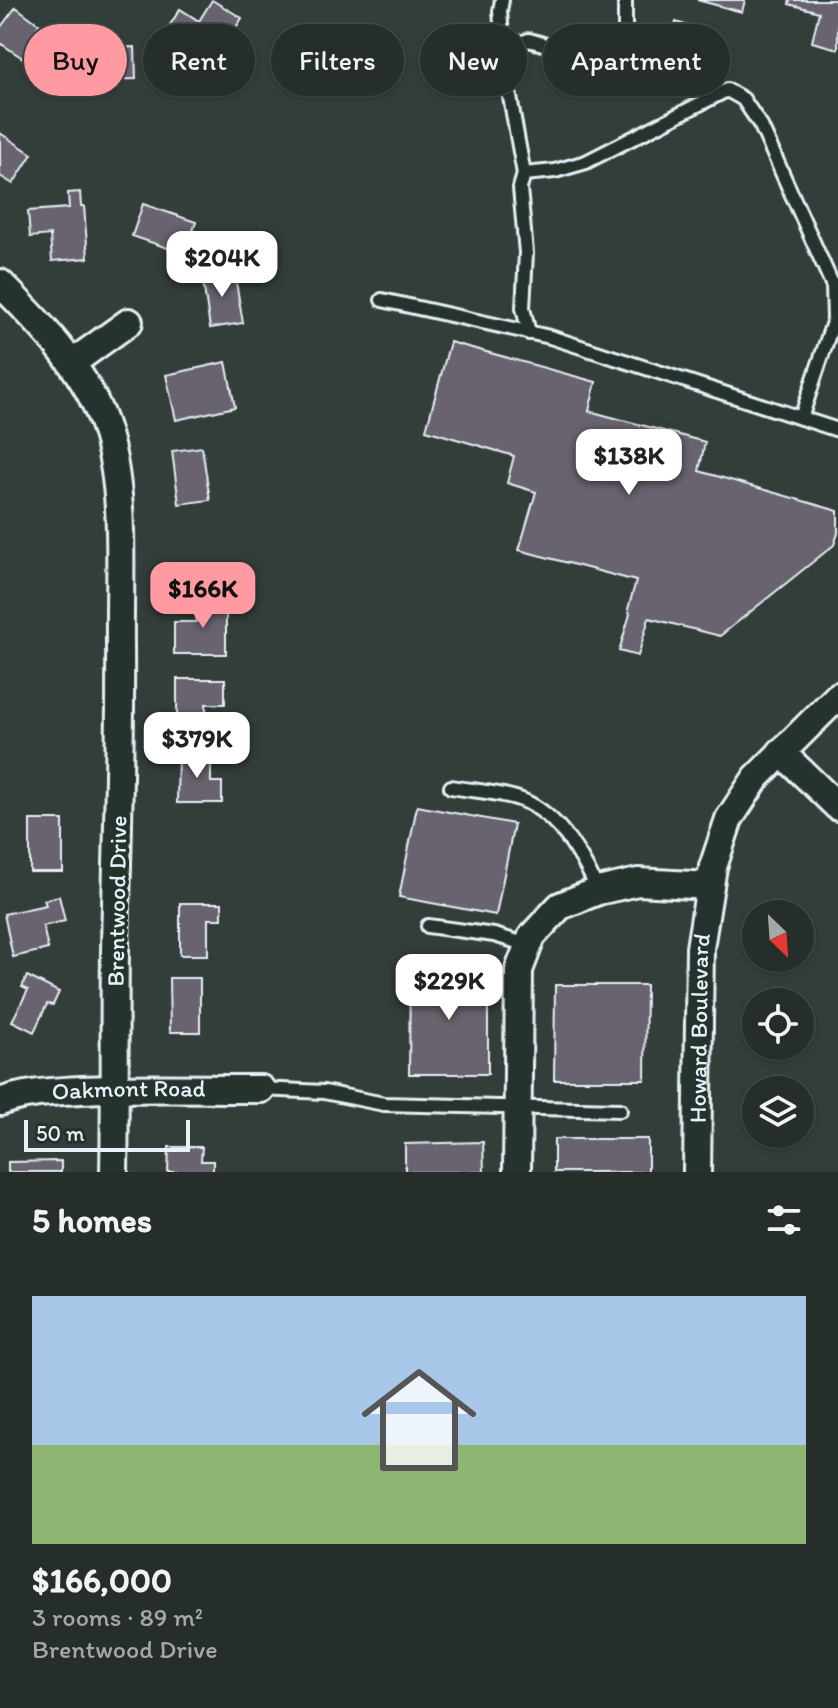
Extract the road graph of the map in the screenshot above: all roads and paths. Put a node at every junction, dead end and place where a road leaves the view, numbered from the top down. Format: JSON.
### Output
{"nodes":[{"id":1,"x":502,"y":0,"type":"edge"},
{"id":2,"x":625,"y":0,"type":"edge"},
{"id":3,"x":501,"y":24,"type":"edge"},
{"id":4,"x":527,"y":41,"type":"edge"},
{"id":5,"x":510,"y":96,"type":"edge"},
{"id":6,"x":524,"y":174,"type":"junction"},
{"id":7,"x":0,"y":283,"type":"edge"},
{"id":8,"x":382,"y":300,"type":"dead end"},
{"id":9,"x":129,"y":322,"type":"dead end"},
{"id":10,"x":529,"y":333,"type":"junction"},
{"id":11,"x":72,"y":363,"type":"junction"},
{"id":12,"x":801,"y":418,"type":"junction"},
{"id":13,"x":838,"y":430,"type":"edge"},
{"id":14,"x":838,"y":696,"type":"edge"},
{"id":15,"x":781,"y":752,"type":"junction"},
{"id":16,"x":451,"y":787,"type":"dead end"},
{"id":17,"x":838,"y":807,"type":"edge"},
{"id":18,"x":710,"y":886,"type":"junction"},
{"id":19,"x":598,"y":891,"type":"junction"},
{"id":20,"x":428,"y":926,"type":"dead end"},
{"id":21,"x":528,"y":945,"type":"junction"},
{"id":22,"x":115,"y":1088,"type":"junction"},
{"id":23,"x":261,"y":1089,"type":"joint"},
{"id":24,"x":0,"y":1102,"type":"edge"},
{"id":25,"x":518,"y":1107,"type":"junction"},
{"id":26,"x":620,"y":1110,"type":"dead end"},
{"id":27,"x":114,"y":1172,"type":"edge"},
{"id":28,"x":517,"y":1172,"type":"edge"},
{"id":29,"x":697,"y":1172,"type":"edge"}],
"edges":[{"from":1,"to":3,"type":"lane"},
{"from":2,"to":4,"type":"lane"},
{"from":5,"to":6,"type":"lane"},
{"from":6,"to":10,"type":"lane"},
{"from":6,"to":12,"type":"lane"},
{"from":7,"to":11,"type":"street","name":"Brentwood Drive"},
{"from":8,"to":10,"type":"lane"},
{"from":9,"to":11,"type":"street"},
{"from":10,"to":12,"type":"lane"},
{"from":11,"to":22,"type":"street","name":"Brentwood Drive"},
{"from":12,"to":13,"type":"lane"},
{"from":14,"to":15,"type":"street","name":"Howard Boulevard"},
{"from":15,"to":17,"type":"street"},
{"from":15,"to":18,"type":"street","name":"Howard Boulevard"},
{"from":16,"to":19,"type":"lane"},
{"from":18,"to":19,"type":"street"},
{"from":18,"to":29,"type":"street","name":"Howard Boulevard"},
{"from":19,"to":21,"type":"street"},
{"from":20,"to":21,"type":"lane"},
{"from":21,"to":25,"type":"street"},
{"from":22,"to":23,"type":"street","name":"Oakmont Road"},
{"from":22,"to":24,"type":"street","name":"Oakmont Road"},
{"from":22,"to":27,"type":"street","name":"Brentwood Drive"},
{"from":23,"to":25,"type":"lane"},
{"from":25,"to":26,"type":"lane"},
{"from":25,"to":28,"type":"street"}]}
